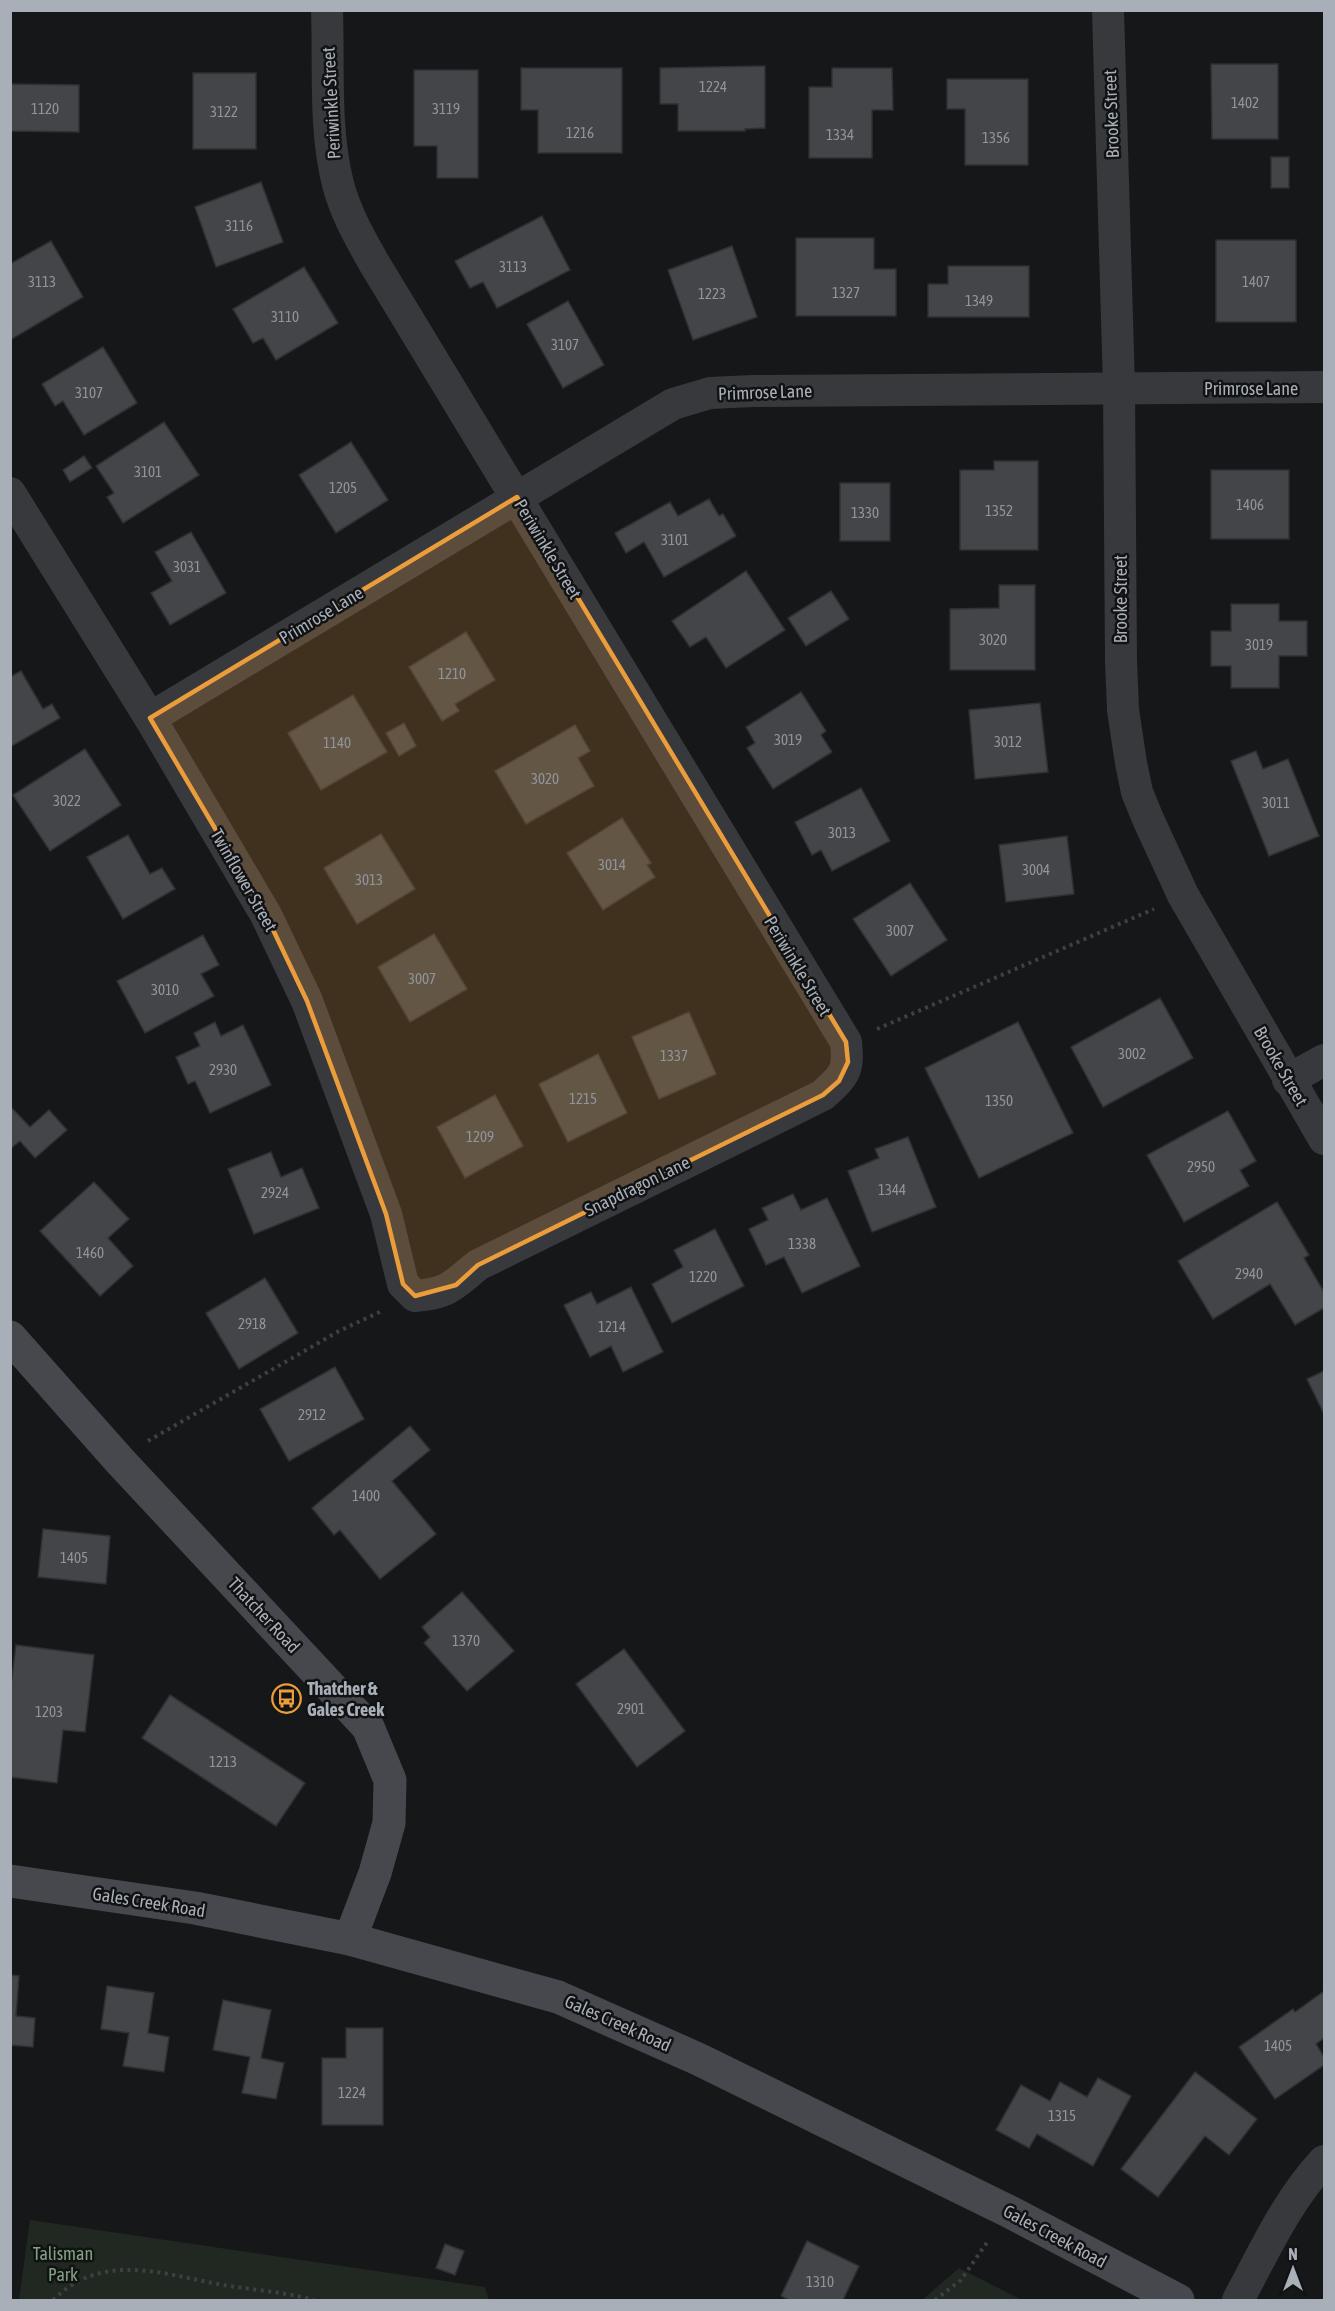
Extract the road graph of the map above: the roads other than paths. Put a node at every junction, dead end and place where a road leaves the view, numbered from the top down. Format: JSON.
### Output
{"nodes":[{"id":1,"x":327,"y":10,"type":"edge"},
{"id":2,"x":1108,"y":10,"type":"edge"},
{"id":3,"x":1324,"y":387,"type":"edge"},
{"id":4,"x":1119,"y":388,"type":"junction"},
{"id":5,"x":10,"y":493,"type":"edge"},
{"id":6,"x":517,"y":497,"type":"junction"},
{"id":7,"x":150,"y":718,"type":"junction"},
{"id":8,"x":847,"y":1052,"type":"joint"},
{"id":9,"x":1324,"y":1060,"type":"edge"},
{"id":10,"x":1288,"y":1080,"type":"junction"},
{"id":11,"x":1324,"y":1140,"type":"edge"},
{"id":12,"x":415,"y":1296,"type":"joint"},
{"id":13,"x":10,"y":1337,"type":"edge"},
{"id":14,"x":10,"y":1881,"type":"edge"},
{"id":15,"x":350,"y":1939,"type":"junction"},
{"id":16,"x":1324,"y":2161,"type":"edge"},
{"id":17,"x":1178,"y":2301,"type":"edge"},
{"id":18,"x":1238,"y":2301,"type":"edge"}],
"edges":[{"from":1,"to":6,"type":"street","name":"Periwinkle Street"},
{"from":2,"to":4,"type":"street","name":"Brooke Street"},
{"from":3,"to":4,"type":"street","name":"Primrose Lane"},
{"from":4,"to":6,"type":"street","name":"Primrose Lane"},
{"from":4,"to":10,"type":"street","name":"Brooke Street"},
{"from":5,"to":7,"type":"street","name":"Twinflower Street"},
{"from":6,"to":7,"type":"street","name":"Primrose Lane"},
{"from":6,"to":8,"type":"street","name":"Periwinkle Street"},
{"from":7,"to":12,"type":"street","name":"Twinflower Street"},
{"from":8,"to":12,"type":"street","name":"Snapdragon Lane"},
{"from":9,"to":10,"type":"street"},
{"from":10,"to":11,"type":"street","name":"Brooke Street"},
{"from":13,"to":15,"type":"main road","name":"Thatcher Road"},
{"from":14,"to":15,"type":"main road","name":"Gales Creek Road"},
{"from":15,"to":17,"type":"main road","name":"Gales Creek Road"},
{"from":16,"to":18,"type":"street"}]}
